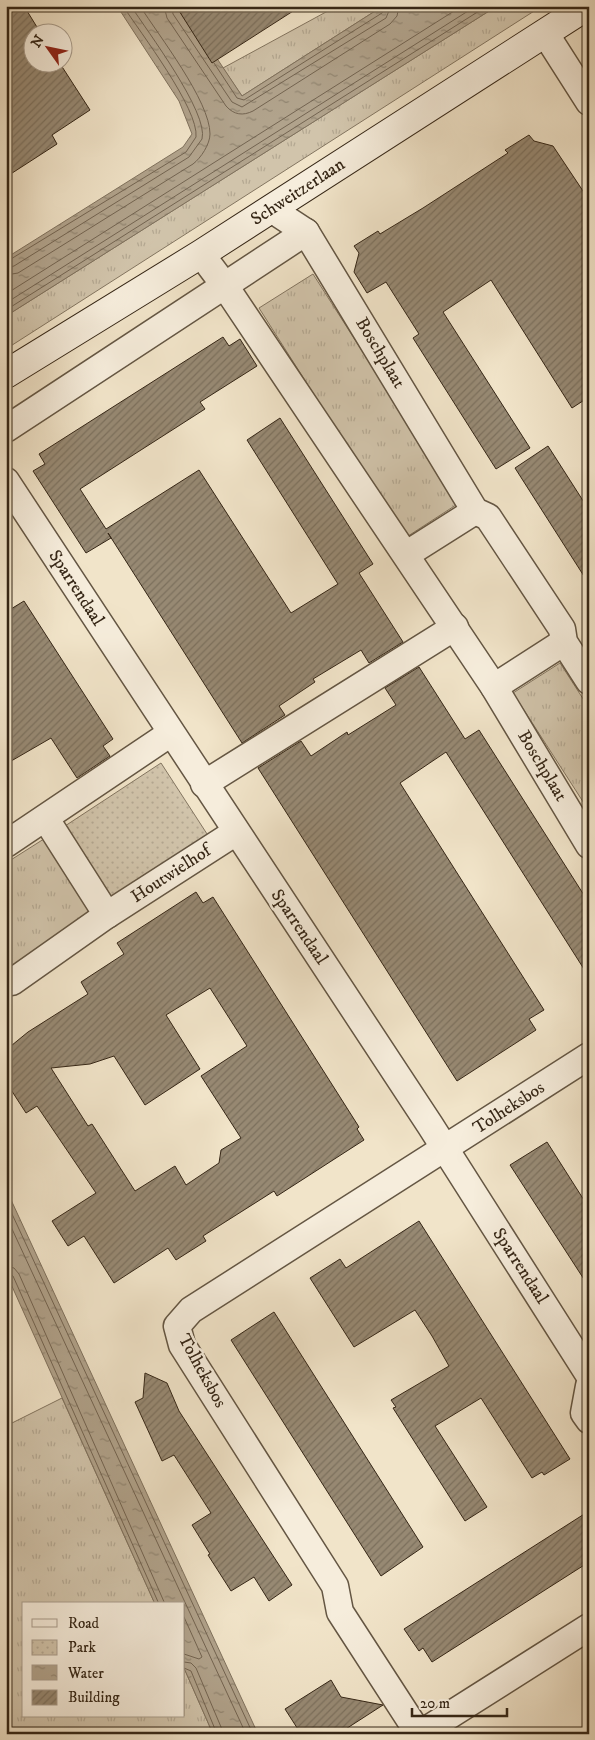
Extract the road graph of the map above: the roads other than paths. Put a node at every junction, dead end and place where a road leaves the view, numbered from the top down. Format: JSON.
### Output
{"nodes":[{"id":1,"x":587,"y":6,"type":"edge"},
{"id":2,"x":544,"y":34,"type":"junction"},
{"id":3,"x":589,"y":102,"type":"edge"},
{"id":4,"x":271,"y":209,"type":"junction"},
{"id":5,"x":306,"y":232,"type":"junction"},
{"id":6,"x":200,"y":254,"type":"junction"},
{"id":7,"x":225,"y":286,"type":"junction"},
{"id":8,"x":6,"y":374,"type":"edge"},
{"id":9,"x":6,"y":429,"type":"edge"},
{"id":10,"x":6,"y":481,"type":"edge"},
{"id":11,"x":475,"y":511,"type":"junction"},
{"id":12,"x":407,"y":554,"type":"junction"},
{"id":13,"x":455,"y":627,"type":"junction"},
{"id":14,"x":564,"y":642,"type":"junction"},
{"id":15,"x":589,"y":681,"type":"edge"},
{"id":16,"x":494,"y":687,"type":"junction"},
{"id":17,"x":171,"y":733,"type":"junction"},
{"id":18,"x":204,"y":784,"type":"junction"},
{"id":19,"x":46,"y":819,"type":"junction"},
{"id":20,"x":236,"y":832,"type":"junction"},
{"id":21,"x":6,"y":844,"type":"edge"},
{"id":22,"x":589,"y":845,"type":"edge"},
{"id":23,"x":106,"y":915,"type":"junction"},
{"id":24,"x":6,"y":982,"type":"edge"},
{"id":25,"x":589,"y":1056,"type":"edge"},
{"id":26,"x":445,"y":1149,"type":"junction"},
{"id":27,"x":589,"y":1375,"type":"edge"},
{"id":28,"x":589,"y":1386,"type":"edge"},
{"id":29,"x":589,"y":1420,"type":"edge"},
{"id":30,"x":589,"y":1627,"type":"edge"},
{"id":31,"x":420,"y":1734,"type":"edge"}],
"edges":[{"from":1,"to":2,"type":"street","name":"Schweitzerlaan"},
{"from":2,"to":3,"type":"street"},
{"from":2,"to":4,"type":"street","name":"Schweitzerlaan"},
{"from":4,"to":5,"type":"street","name":"Boschplaat"},
{"from":4,"to":6,"type":"street","name":"Schweitzerlaan"},
{"from":5,"to":7,"type":"street"},
{"from":5,"to":11,"type":"street","name":"Boschplaat"},
{"from":6,"to":7,"type":"street","name":"Boschplaat"},
{"from":6,"to":8,"type":"street","name":"Schweitzerlaan"},
{"from":7,"to":9,"type":"street"},
{"from":7,"to":12,"type":"street","name":"Boschplaat"},
{"from":10,"to":17,"type":"street","name":"Sparrendaal"},
{"from":11,"to":12,"type":"street"},
{"from":11,"to":14,"type":"street","name":"Boschplaat"},
{"from":12,"to":13,"type":"street","name":"Boschplaat"},
{"from":13,"to":16,"type":"street","name":"Boschplaat"},
{"from":13,"to":18,"type":"street"},
{"from":14,"to":15,"type":"street","name":"Boschplaat"},
{"from":14,"to":16,"type":"street"},
{"from":16,"to":22,"type":"street","name":"Boschplaat"},
{"from":17,"to":18,"type":"street","name":"Sparrendaal"},
{"from":17,"to":19,"type":"street"},
{"from":18,"to":20,"type":"street","name":"Sparrendaal"},
{"from":19,"to":21,"type":"street"},
{"from":19,"to":23,"type":"street"},
{"from":20,"to":23,"type":"street","name":"Houtwielhof"},
{"from":20,"to":26,"type":"street","name":"Sparrendaal"},
{"from":23,"to":24,"type":"street","name":"Houtwielhof"},
{"from":25,"to":26,"type":"street","name":"Tolheksbos"},
{"from":26,"to":27,"type":"street","name":"Sparrendaal"},
{"from":26,"to":31,"type":"street","name":"Tolheksbos"},
{"from":28,"to":29,"type":"street"},
{"from":30,"to":31,"type":"street"}]}
